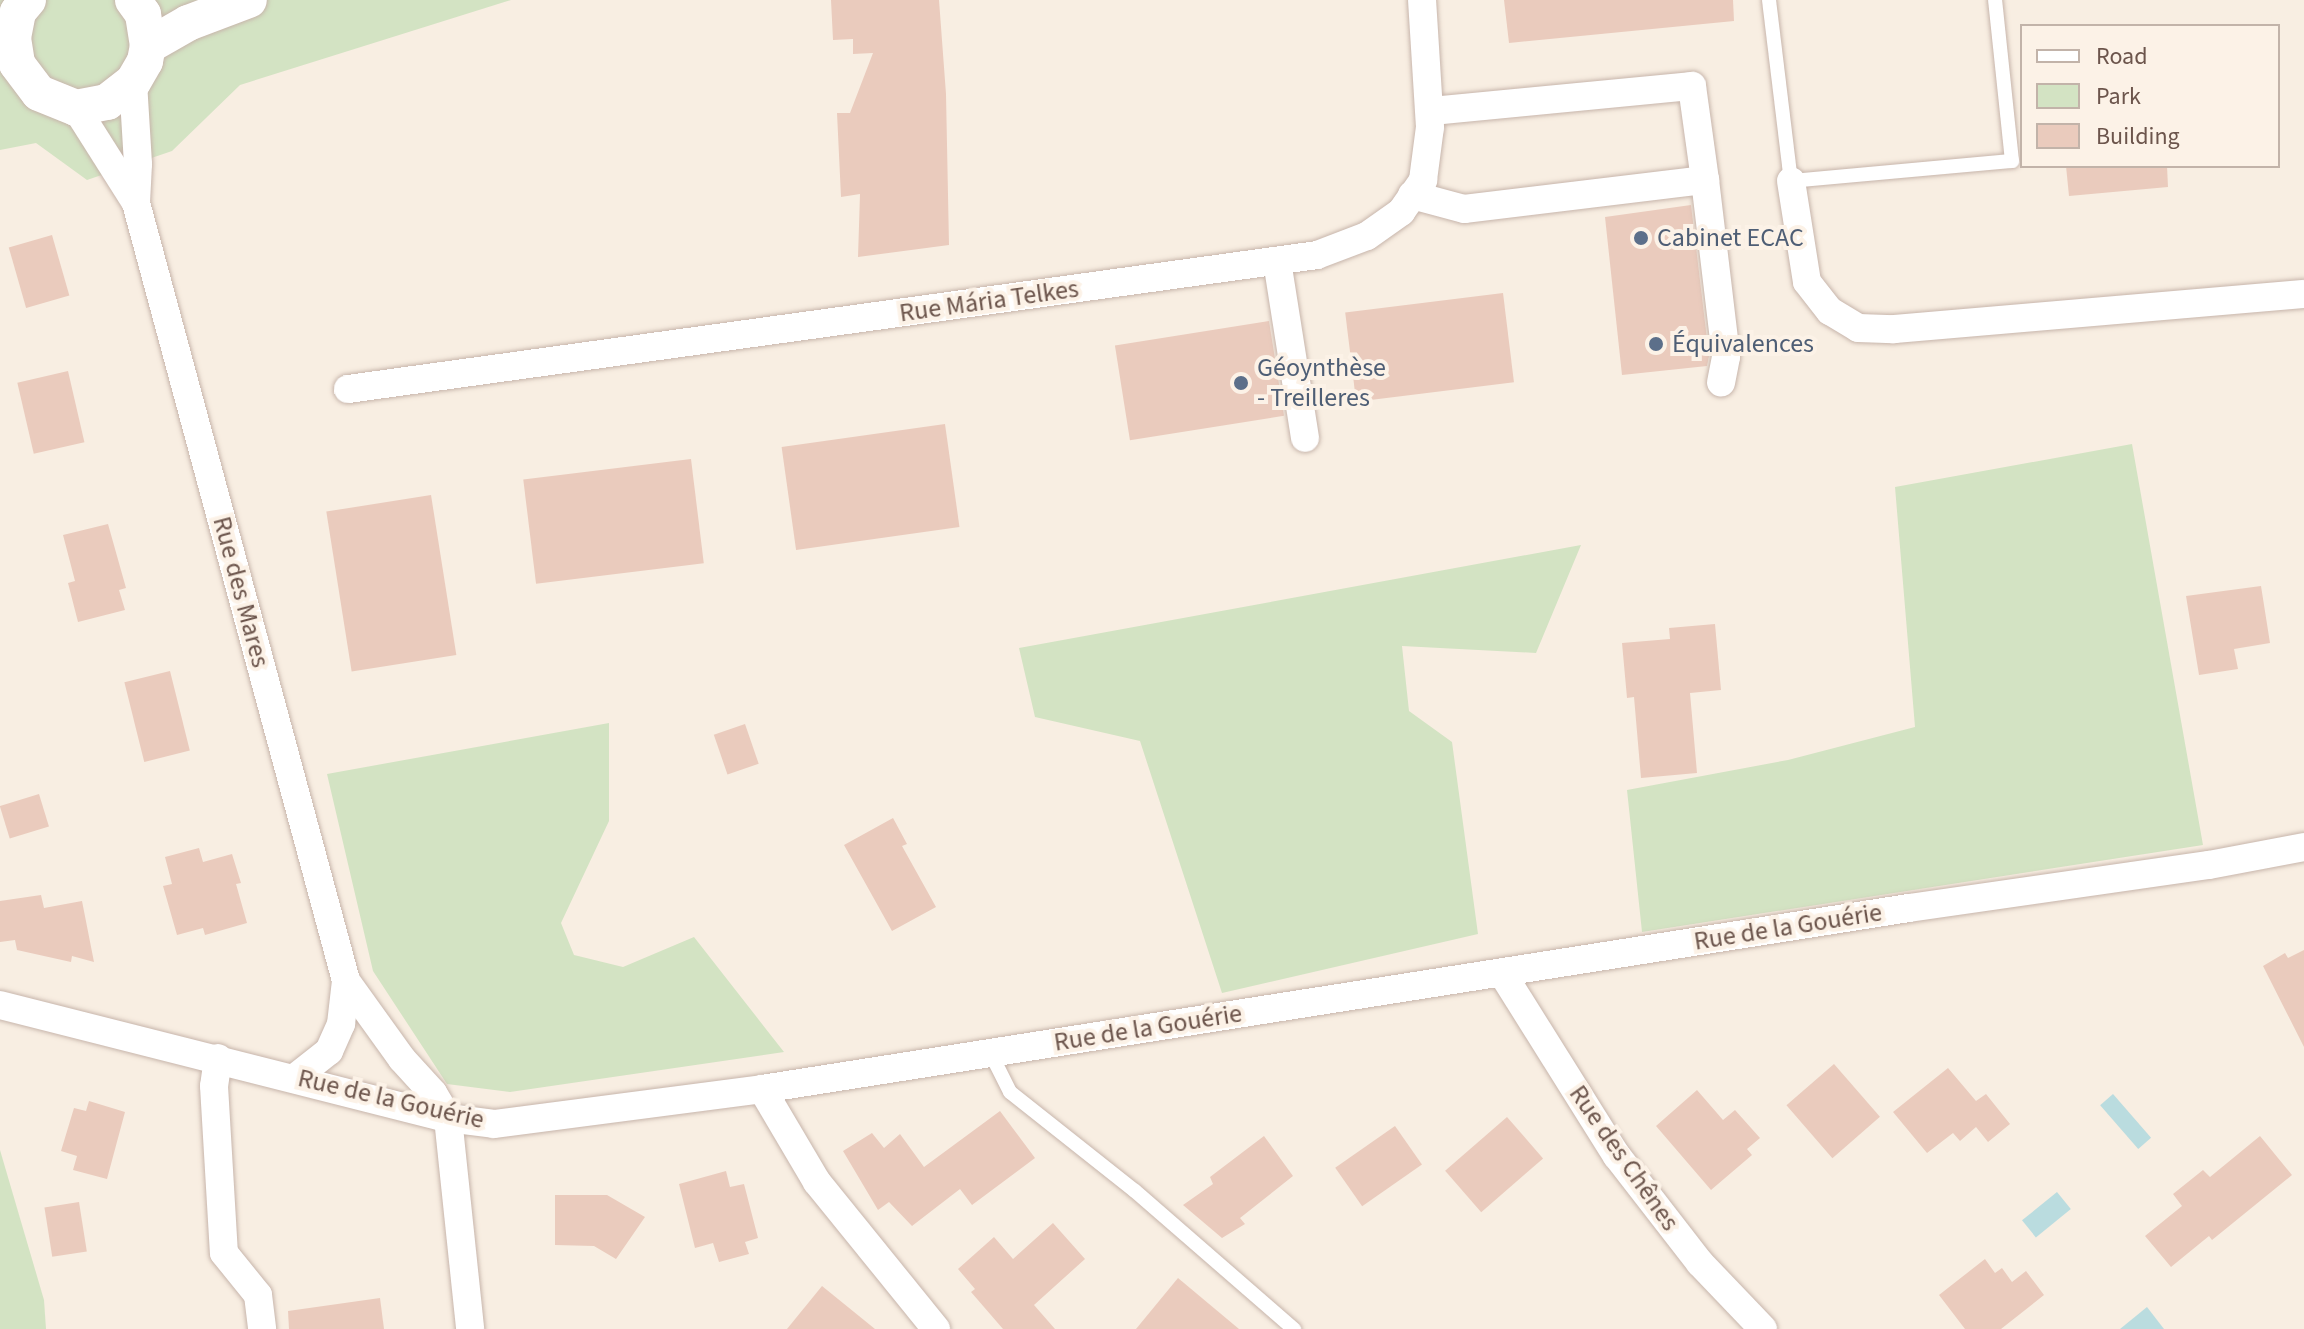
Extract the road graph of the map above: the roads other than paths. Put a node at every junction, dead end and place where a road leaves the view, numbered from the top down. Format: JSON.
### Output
{"nodes":[{"id":1,"x":133,"y":0,"type":"edge"},
{"id":2,"x":249,"y":0,"type":"edge"},
{"id":3,"x":1422,"y":0,"type":"edge"},
{"id":4,"x":1769,"y":0,"type":"edge"},
{"id":5,"x":1995,"y":0,"type":"edge"},
{"id":6,"x":15,"y":19,"type":"edge"},
{"id":7,"x":148,"y":46,"type":"junction"},
{"id":8,"x":133,"y":82,"type":"junction"},
{"id":9,"x":39,"y":93,"type":"junction"},
{"id":10,"x":0,"y":97,"type":"edge"},
{"id":11,"x":76,"y":108,"type":"junction"},
{"id":12,"x":1430,"y":111,"type":"junction"},
{"id":13,"x":1705,"y":180,"type":"junction"},
{"id":14,"x":1791,"y":181,"type":"junction"},
{"id":15,"x":1412,"y":195,"type":"junction"},
{"id":16,"x":136,"y":203,"type":"junction"},
{"id":17,"x":1277,"y":261,"type":"junction"},
{"id":18,"x":2304,"y":294,"type":"edge"},
{"id":19,"x":1721,"y":383,"type":"dead end"},
{"id":20,"x":348,"y":389,"type":"dead end"},
{"id":21,"x":1305,"y":438,"type":"dead end"},
{"id":22,"x":2304,"y":847,"type":"edge"},
{"id":23,"x":1502,"y":973,"type":"junction"},
{"id":24,"x":346,"y":981,"type":"junction"},
{"id":25,"x":0,"y":1005,"type":"edge"},
{"id":26,"x":990,"y":1052,"type":"junction"},
{"id":27,"x":218,"y":1058,"type":"junction"},
{"id":28,"x":296,"y":1077,"type":"junction"},
{"id":29,"x":762,"y":1089,"type":"junction"},
{"id":30,"x":448,"y":1118,"type":"junction"},
{"id":31,"x":262,"y":1329,"type":"edge"},
{"id":32,"x":470,"y":1329,"type":"edge"},
{"id":33,"x":936,"y":1329,"type":"edge"},
{"id":34,"x":1294,"y":1329,"type":"edge"},
{"id":35,"x":1763,"y":1329,"type":"edge"}],
"edges":[{"from":1,"to":7,"type":"street"},
{"from":2,"to":7,"type":"street"},
{"from":3,"to":12,"type":"street","name":"Rue Mária Telkes"},
{"from":4,"to":14,"type":"lane"},
{"from":5,"to":14,"type":"lane"},
{"from":6,"to":9,"type":"street"},
{"from":7,"to":8,"type":"street"},
{"from":8,"to":11,"type":"street"},
{"from":8,"to":16,"type":"street","name":"Rue des Mares"},
{"from":9,"to":10,"type":"street"},
{"from":9,"to":11,"type":"street"},
{"from":11,"to":16,"type":"street","name":"Rue des Mares"},
{"from":12,"to":13,"type":"street"},
{"from":12,"to":15,"type":"street","name":"Rue Mária Telkes"},
{"from":13,"to":15,"type":"street"},
{"from":13,"to":19,"type":"street"},
{"from":14,"to":18,"type":"street"},
{"from":15,"to":17,"type":"street","name":"Rue Mária Telkes"},
{"from":16,"to":24,"type":"street","name":"Rue des Mares"},
{"from":17,"to":20,"type":"street","name":"Rue Mária Telkes"},
{"from":17,"to":21,"type":"street"},
{"from":22,"to":23,"type":"street","name":"Rue de la Gouérie"},
{"from":23,"to":26,"type":"street","name":"Rue de la Gouérie"},
{"from":23,"to":35,"type":"street","name":"Rue des Chênes"},
{"from":24,"to":28,"type":"street","name":"Rue des Mares"},
{"from":24,"to":30,"type":"street","name":"Rue des Mares"},
{"from":25,"to":27,"type":"street","name":"Rue de la Gouérie"},
{"from":26,"to":29,"type":"street","name":"Rue de la Gouérie"},
{"from":26,"to":34,"type":"lane"},
{"from":27,"to":28,"type":"street","name":"Rue de la Gouérie"},
{"from":27,"to":31,"type":"street"},
{"from":28,"to":30,"type":"street","name":"Rue de la Gouérie"},
{"from":29,"to":30,"type":"street","name":"Rue de la Gouérie"},
{"from":29,"to":33,"type":"street"},
{"from":30,"to":32,"type":"street"}]}
